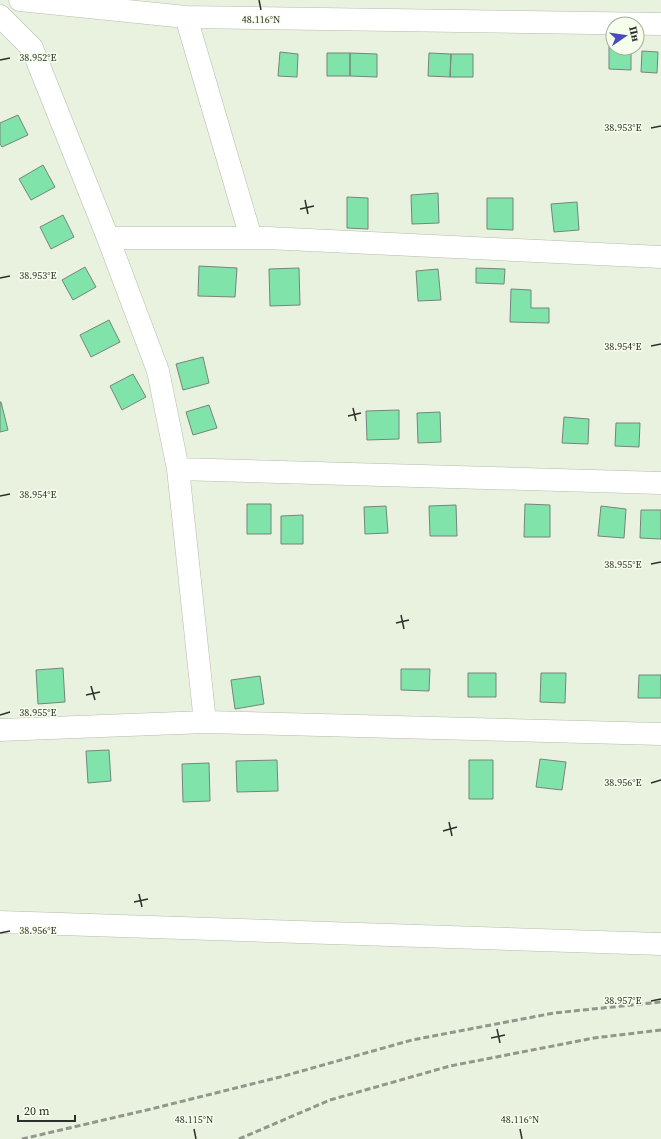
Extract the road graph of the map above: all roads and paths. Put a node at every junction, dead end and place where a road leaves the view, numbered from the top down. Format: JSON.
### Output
{"nodes":[{"id":1,"x":20,"y":0,"type":"edge"},
{"id":2,"x":0,"y":16,"type":"edge"},
{"id":3,"x":186,"y":17,"type":"junction"},
{"id":4,"x":661,"y":24,"type":"edge"},
{"id":5,"x":108,"y":238,"type":"junction"},
{"id":6,"x":251,"y":238,"type":"junction"},
{"id":7,"x":661,"y":257,"type":"edge"},
{"id":8,"x":178,"y":469,"type":"junction"},
{"id":9,"x":661,"y":483,"type":"edge"},
{"id":10,"x":205,"y":722,"type":"junction"},
{"id":11,"x":0,"y":730,"type":"edge"},
{"id":12,"x":661,"y":734,"type":"edge"},
{"id":13,"x":0,"y":922,"type":"edge"},
{"id":14,"x":661,"y":944,"type":"edge"}],
"edges":[{"from":1,"to":3,"type":"street"},
{"from":2,"to":5,"type":"street"},
{"from":3,"to":4,"type":"street"},
{"from":3,"to":6,"type":"street"},
{"from":5,"to":6,"type":"street"},
{"from":5,"to":8,"type":"street"},
{"from":6,"to":7,"type":"street"},
{"from":8,"to":9,"type":"street"},
{"from":8,"to":10,"type":"street"},
{"from":10,"to":11,"type":"street"},
{"from":10,"to":12,"type":"street"},
{"from":13,"to":14,"type":"street"}]}
